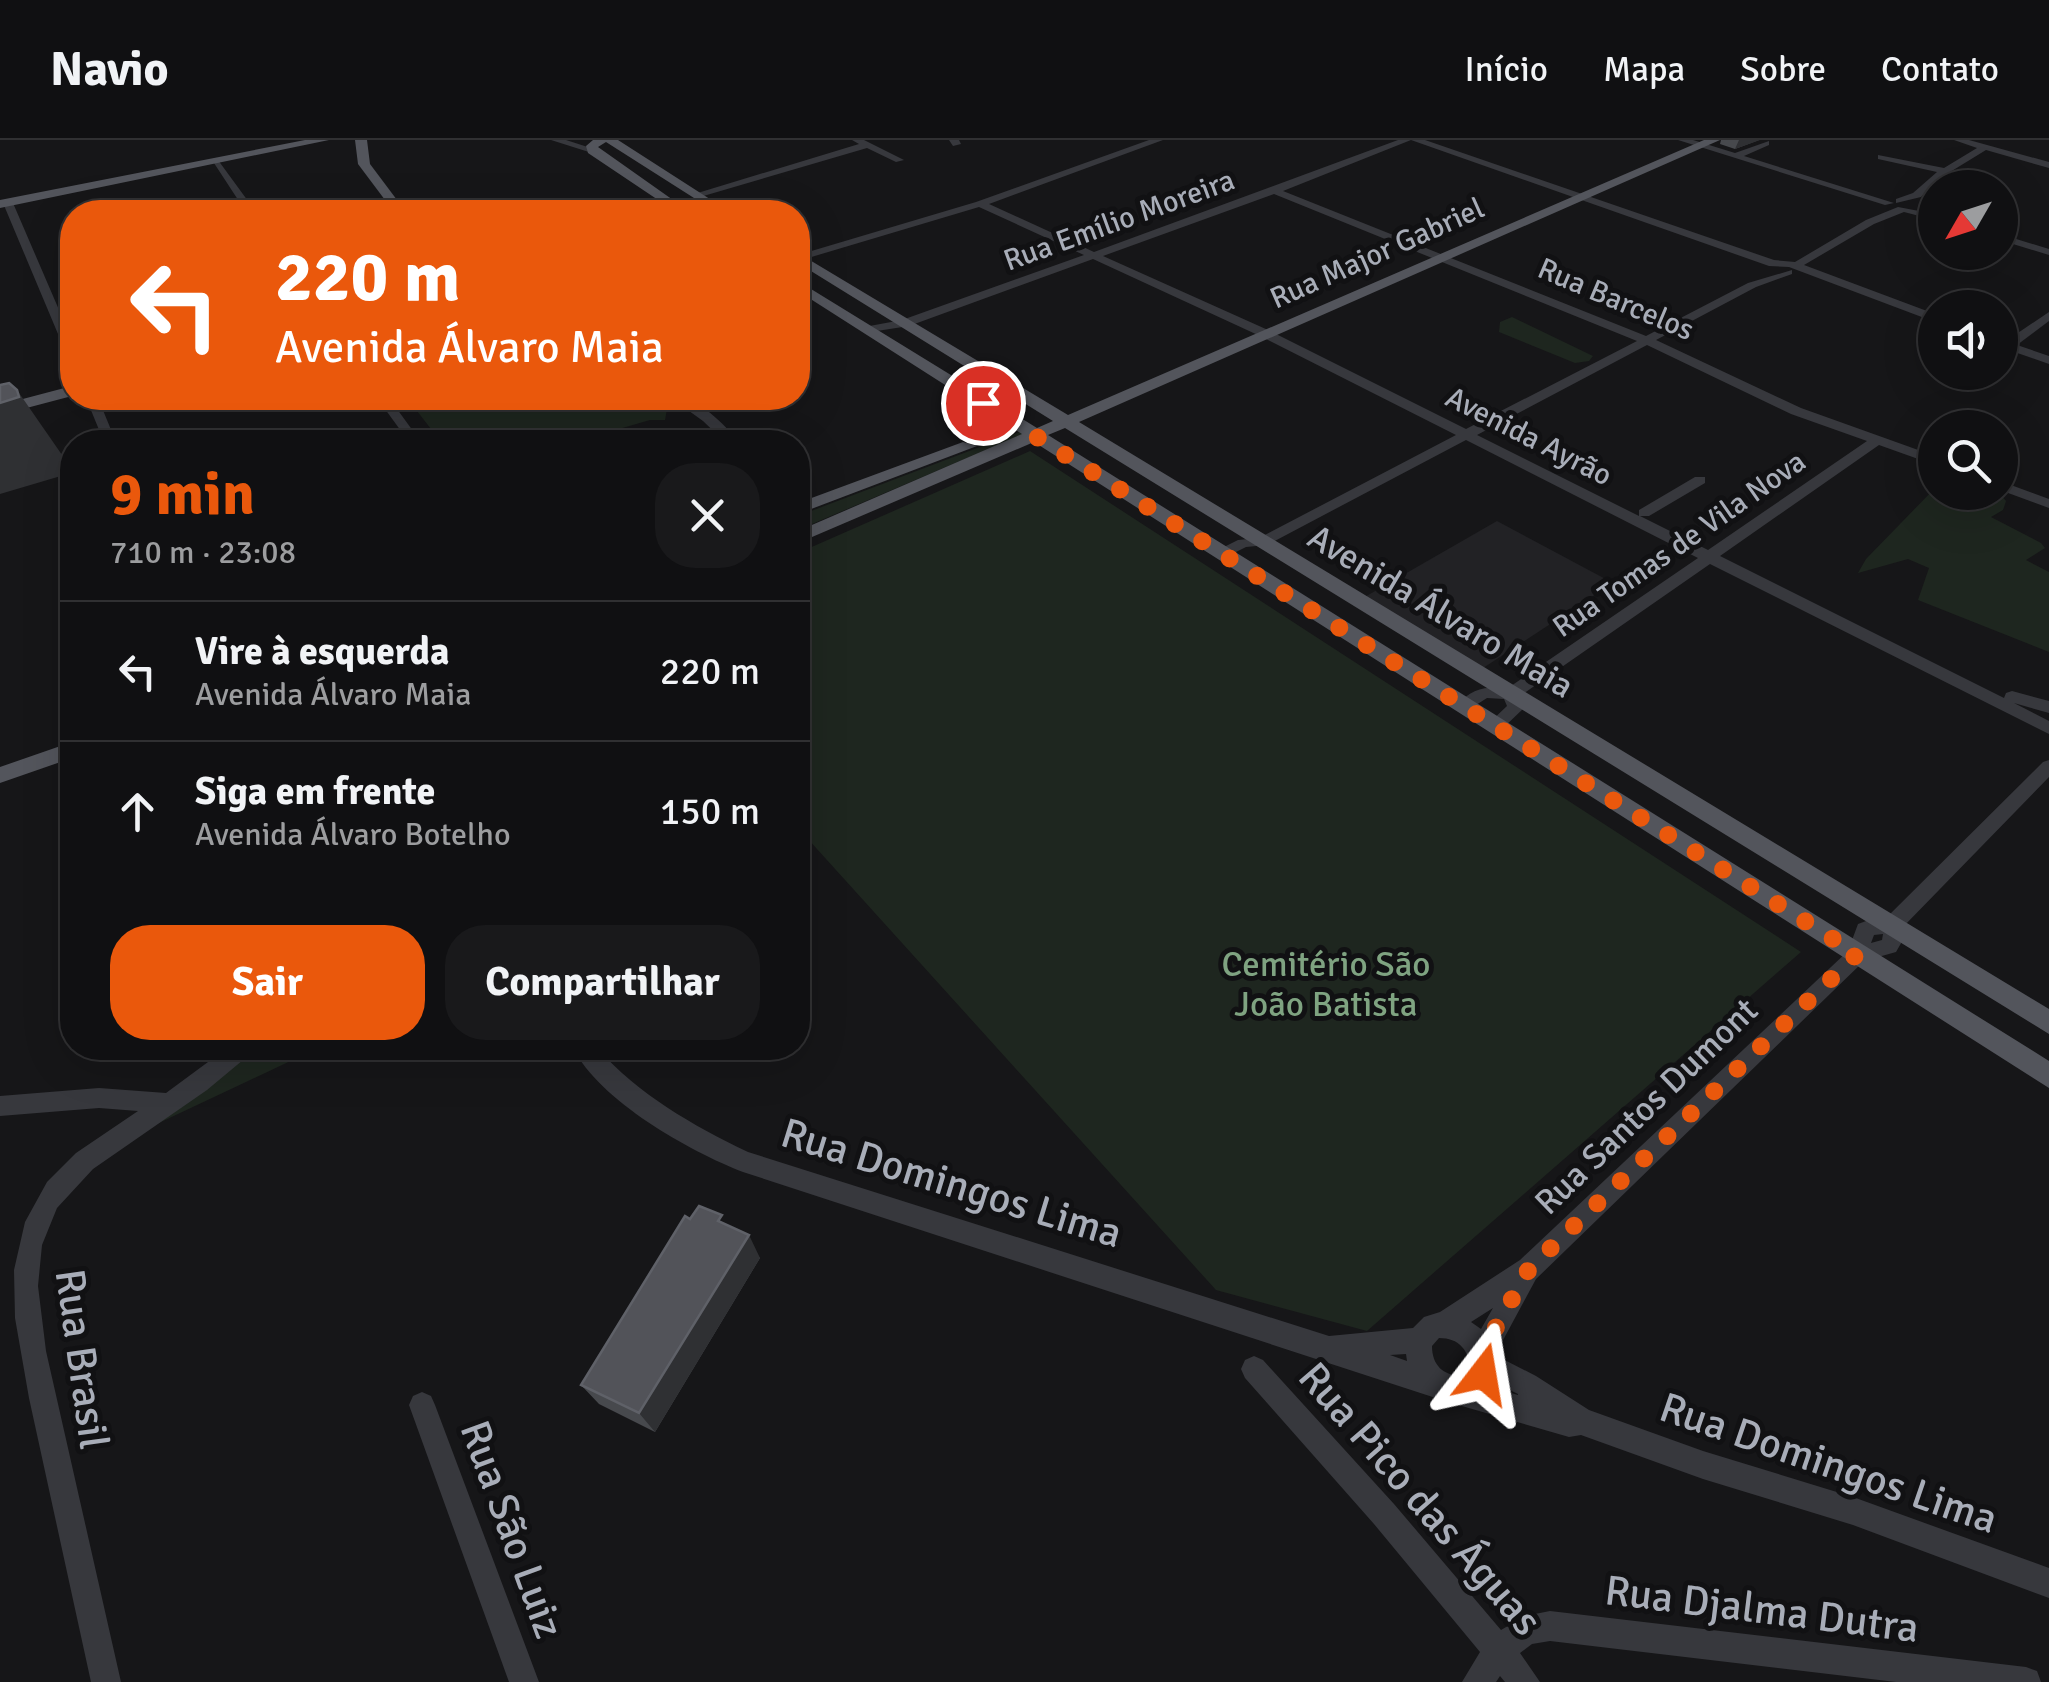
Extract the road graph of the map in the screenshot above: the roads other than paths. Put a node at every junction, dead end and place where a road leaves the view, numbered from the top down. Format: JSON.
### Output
{"nodes":[{"id":1,"x":323,"y":140,"type":"edge"},
{"id":2,"x":360,"y":140,"type":"edge"},
{"id":3,"x":556,"y":140,"type":"edge"},
{"id":4,"x":610,"y":140,"type":"edge"},
{"id":5,"x":1122,"y":140,"type":"edge"},
{"id":6,"x":1158,"y":140,"type":"edge"},
{"id":7,"x":1406,"y":140,"type":"edge"},
{"id":8,"x":1416,"y":140,"type":"edge"},
{"id":9,"x":1683,"y":140,"type":"edge"},
{"id":10,"x":1959,"y":140,"type":"edge"},
{"id":11,"x":862,"y":143,"type":"edge"},
{"id":12,"x":1707,"y":143,"type":"edge"},
{"id":13,"x":1766,"y":144,"type":"dead end"},
{"id":14,"x":597,"y":145,"type":"edge"},
{"id":15,"x":1138,"y":147,"type":"junction"},
{"id":16,"x":1990,"y":149,"type":"junction"},
{"id":17,"x":1735,"y":156,"type":"junction"},
{"id":18,"x":1881,"y":157,"type":"dead end"},
{"id":19,"x":898,"y":160,"type":"dead end"},
{"id":20,"x":215,"y":162,"type":"junction"},
{"id":21,"x":2049,"y":165,"type":"edge"},
{"id":22,"x":1940,"y":170,"type":"edge"},
{"id":23,"x":1946,"y":170,"type":"edge"},
{"id":24,"x":1954,"y":170,"type":"edge"},
{"id":25,"x":1274,"y":192,"type":"junction"},
{"id":26,"x":696,"y":195,"type":"junction"},
{"id":27,"x":1580,"y":196,"type":"junction"},
{"id":28,"x":1918,"y":199,"type":"edge"},
{"id":29,"x":242,"y":200,"type":"edge"},
{"id":30,"x":391,"y":200,"type":"edge"},
{"id":31,"x":668,"y":200,"type":"edge"},
{"id":32,"x":704,"y":200,"type":"edge"},
{"id":33,"x":985,"y":202,"type":"junction"},
{"id":34,"x":4,"y":204,"type":"edge"},
{"id":35,"x":1900,"y":205,"type":"junction"},
{"id":36,"x":1918,"y":210,"type":"edge"},
{"id":37,"x":2018,"y":241,"type":"edge"},
{"id":38,"x":2049,"y":250,"type":"edge"},
{"id":39,"x":810,"y":254,"type":"edge"},
{"id":40,"x":1097,"y":254,"type":"junction"},
{"id":41,"x":1442,"y":257,"type":"junction"},
{"id":42,"x":810,"y":265,"type":"edge"},
{"id":43,"x":1786,"y":267,"type":"junction"},
{"id":44,"x":810,"y":293,"type":"edge"},
{"id":45,"x":1918,"y":313,"type":"edge"},
{"id":46,"x":2049,"y":316,"type":"edge"},
{"id":47,"x":905,"y":323,"type":"junction"},
{"id":48,"x":60,"y":327,"type":"edge"},
{"id":49,"x":1269,"y":331,"type":"junction"},
{"id":50,"x":2028,"y":331,"type":"junction"},
{"id":51,"x":875,"y":334,"type":"junction"},
{"id":52,"x":2049,"y":335,"type":"edge"},
{"id":53,"x":2018,"y":336,"type":"edge"},
{"id":54,"x":1646,"y":340,"type":"junction"},
{"id":55,"x":2018,"y":348,"type":"edge"},
{"id":56,"x":2049,"y":359,"type":"edge"},
{"id":57,"x":60,"y":394,"type":"edge"},
{"id":58,"x":0,"y":410,"type":"edge"},
{"id":59,"x":695,"y":410,"type":"edge"},
{"id":60,"x":1059,"y":418,"type":"junction"},
{"id":61,"x":720,"y":430,"type":"edge"},
{"id":62,"x":1026,"y":431,"type":"junction"},
{"id":63,"x":1470,"y":433,"type":"junction"},
{"id":64,"x":1878,"y":440,"type":"junction"},
{"id":65,"x":1918,"y":455,"type":"edge"},
{"id":66,"x":1700,"y":480,"type":"dead end"},
{"id":67,"x":2018,"y":492,"type":"edge"},
{"id":68,"x":2049,"y":504,"type":"edge"},
{"id":69,"x":810,"y":505,"type":"edge"},
{"id":70,"x":1644,"y":514,"type":"junction"},
{"id":71,"x":810,"y":532,"type":"edge"},
{"id":72,"x":1262,"y":542,"type":"junction"},
{"id":73,"x":1713,"y":554,"type":"junction"},
{"id":74,"x":1230,"y":559,"type":"junction"},
{"id":75,"x":1511,"y":694,"type":"junction"},
{"id":76,"x":2012,"y":697,"type":"junction"},
{"id":77,"x":1465,"y":706,"type":"junction"},
{"id":78,"x":2049,"y":708,"type":"edge"},
{"id":79,"x":2049,"y":715,"type":"edge"},
{"id":80,"x":1496,"y":725,"type":"junction"},
{"id":81,"x":2049,"y":728,"type":"edge"},
{"id":82,"x":60,"y":743,"type":"edge"},
{"id":83,"x":60,"y":754,"type":"edge"},
{"id":84,"x":0,"y":764,"type":"edge"},
{"id":85,"x":2049,"y":766,"type":"edge"},
{"id":86,"x":0,"y":776,"type":"edge"},
{"id":87,"x":1890,"y":926,"type":"junction"},
{"id":88,"x":1857,"y":954,"type":"junction"},
{"id":89,"x":2049,"y":1023,"type":"edge"},
{"id":90,"x":229,"y":1060,"type":"edge"},
{"id":91,"x":595,"y":1060,"type":"edge"},
{"id":92,"x":2049,"y":1076,"type":"edge"},
{"id":93,"x":166,"y":1103,"type":"junction"},
{"id":94,"x":0,"y":1106,"type":"edge"},
{"id":95,"x":1529,"y":1269,"type":"junction"},
{"id":96,"x":1444,"y":1324,"type":"junction"},
{"id":97,"x":1419,"y":1340,"type":"junction"},
{"id":98,"x":1323,"y":1348,"type":"junction"},
{"id":99,"x":1483,"y":1358,"type":"junction"},
{"id":100,"x":1254,"y":1368,"type":"dead end"},
{"id":101,"x":1447,"y":1387,"type":"junction"},
{"id":102,"x":422,"y":1406,"type":"dead end"},
{"id":103,"x":1581,"y":1421,"type":"junction"},
{"id":104,"x":2049,"y":1582,"type":"edge"},
{"id":105,"x":1499,"y":1654,"type":"junction"},
{"id":106,"x":106,"y":1682,"type":"edge"},
{"id":107,"x":524,"y":1682,"type":"edge"},
{"id":108,"x":1477,"y":1682,"type":"edge"},
{"id":109,"x":1525,"y":1682,"type":"edge"},
{"id":110,"x":2026,"y":1682,"type":"edge"}],
"edges":[{"from":1,"to":20,"type":"main road"},
{"from":2,"to":30,"type":"main road"},
{"from":3,"to":14,"type":"street"},
{"from":4,"to":26,"type":"main road"},
{"from":5,"to":15,"type":"street"},
{"from":6,"to":15,"type":"street"},
{"from":7,"to":25,"type":"street","name":"Rua Emílio Moreira"},
{"from":8,"to":27,"type":"street"},
{"from":9,"to":12,"type":"street"},
{"from":10,"to":16,"type":"street"},
{"from":11,"to":19,"type":"street"},
{"from":11,"to":26,"type":"street"},
{"from":12,"to":17,"type":"street"},
{"from":12,"to":27,"type":"main road","name":"Rua Major Gabriel"},
{"from":13,"to":17,"type":"street"},
{"from":14,"to":31,"type":"main road"},
{"from":15,"to":33,"type":"street"},
{"from":16,"to":21,"type":"street"},
{"from":16,"to":23,"type":"street"},
{"from":16,"to":24,"type":"street"},
{"from":17,"to":35,"type":"street"},
{"from":18,"to":22,"type":"street"},
{"from":20,"to":29,"type":"street"},
{"from":20,"to":34,"type":"main road"},
{"from":25,"to":40,"type":"street","name":"Rua Emílio Moreira"},
{"from":25,"to":41,"type":"street","name":"Rua Barcelos"},
{"from":26,"to":32,"type":"main road"},
{"from":27,"to":41,"type":"main road","name":"Rua Major Gabriel"},
{"from":27,"to":43,"type":"street"},
{"from":28,"to":35,"type":"street"},
{"from":33,"to":39,"type":"street"},
{"from":33,"to":40,"type":"street","name":"Avenida Ayrão"},
{"from":34,"to":48,"type":"street"},
{"from":35,"to":36,"type":"street"},
{"from":35,"to":43,"type":"street"},
{"from":37,"to":38,"type":"street"},
{"from":40,"to":47,"type":"street","name":"Rua Emílio Moreira"},
{"from":40,"to":49,"type":"street","name":"Avenida Ayrão"},
{"from":41,"to":49,"type":"main road","name":"Rua Major Gabriel"},
{"from":41,"to":54,"type":"street","name":"Rua Barcelos"},
{"from":42,"to":47,"type":"main road","name":"Avenida Álvaro Maia"},
{"from":43,"to":45,"type":"street"},
{"from":43,"to":54,"type":"street"},
{"from":44,"to":51,"type":"main road","name":"Avenida Álvaro Maia"},
{"from":46,"to":50,"type":"street"},
{"from":47,"to":51,"type":"street","name":"Rua Emílio Moreira"},
{"from":47,"to":60,"type":"main road","name":"Avenida Álvaro Maia"},
{"from":49,"to":60,"type":"main road","name":"Rua Major Gabriel"},
{"from":49,"to":63,"type":"street","name":"Avenida Ayrão"},
{"from":50,"to":52,"type":"street"},
{"from":50,"to":53,"type":"street"},
{"from":51,"to":62,"type":"main road","name":"Avenida Álvaro Maia"},
{"from":54,"to":63,"type":"street"},
{"from":54,"to":64,"type":"street","name":"Rua Barcelos"},
{"from":55,"to":56,"type":"street"},
{"from":57,"to":58,"type":"main road"},
{"from":59,"to":61,"type":"street"},
{"from":60,"to":62,"type":"main road","name":"Rua Major Gabriel"},
{"from":60,"to":72,"type":"main road","name":"Avenida Álvaro Maia"},
{"from":62,"to":69,"type":"main road"},
{"from":62,"to":71,"type":"main road"},
{"from":62,"to":74,"type":"main road","name":"Avenida Álvaro Maia"},
{"from":63,"to":70,"type":"street","name":"Avenida Ayrão"},
{"from":63,"to":72,"type":"street"},
{"from":63,"to":73,"type":"street","name":"Avenida Ayrão"},
{"from":64,"to":65,"type":"street","name":"Rua Barcelos"},
{"from":64,"to":73,"type":"street","name":"Rua Tomas de Vila Nova"},
{"from":66,"to":70,"type":"street"},
{"from":67,"to":68,"type":"street"},
{"from":70,"to":73,"type":"street","name":"Avenida Ayrão"},
{"from":72,"to":74,"type":"street"},
{"from":72,"to":75,"type":"main road","name":"Avenida Álvaro Maia"},
{"from":73,"to":75,"type":"street","name":"Rua Tomas de Vila Nova"},
{"from":73,"to":76,"type":"street","name":"Avenida Ayrão"},
{"from":73,"to":81,"type":"street","name":"Avenida Ayrão"},
{"from":74,"to":77,"type":"main road","name":"Avenida Álvaro Maia"},
{"from":75,"to":77,"type":"street","name":"Rua Tomas de Vila Nova"},
{"from":75,"to":80,"type":"street","name":"Rua Tomas de Vila Nova"},
{"from":75,"to":87,"type":"main road","name":"Avenida Álvaro Maia"},
{"from":76,"to":78,"type":"street"},
{"from":76,"to":79,"type":"street","name":"Avenida Ayrão"},
{"from":77,"to":80,"type":"main road","name":"Avenida Álvaro Maia"},
{"from":80,"to":88,"type":"main road","name":"Avenida Álvaro Maia"},
{"from":82,"to":84,"type":"main road"},
{"from":83,"to":86,"type":"main road"},
{"from":85,"to":87,"type":"street","name":"Rua Santos Dumont"},
{"from":87,"to":88,"type":"street","name":"Rua Santos Dumont"},
{"from":87,"to":89,"type":"main road","name":"Avenida Álvaro Maia"},
{"from":88,"to":92,"type":"main road","name":"Avenida Álvaro Maia"},
{"from":88,"to":95,"type":"street","name":"Rua Santos Dumont"},
{"from":90,"to":93,"type":"street","name":"Rua Brasil"},
{"from":91,"to":98,"type":"street","name":"Rua Domingos Lima"},
{"from":93,"to":94,"type":"street"},
{"from":93,"to":106,"type":"street","name":"Rua Brasil"},
{"from":95,"to":96,"type":"street","name":"Rua Santos Dumont"},
{"from":95,"to":99,"type":"street","name":"Rua Santos Dumont"},
{"from":96,"to":97,"type":"street"},
{"from":96,"to":99,"type":"street"},
{"from":97,"to":98,"type":"street","name":"Rua Domingos Lima"},
{"from":97,"to":101,"type":"street"},
{"from":98,"to":101,"type":"street","name":"Rua Domingos Lima"},
{"from":99,"to":101,"type":"street"},
{"from":99,"to":103,"type":"street","name":"Rua Domingos Lima"},
{"from":100,"to":105,"type":"street","name":"Rua Pico das Águas"},
{"from":101,"to":103,"type":"street","name":"Rua Domingos Lima"},
{"from":102,"to":107,"type":"street","name":"Rua São Luiz"},
{"from":103,"to":104,"type":"street","name":"Rua Domingos Lima"},
{"from":105,"to":108,"type":"street","name":"Rua Djalma Dutra"},
{"from":105,"to":109,"type":"street","name":"Rua Pico das Águas"},
{"from":105,"to":110,"type":"street","name":"Rua Djalma Dutra"}]}
